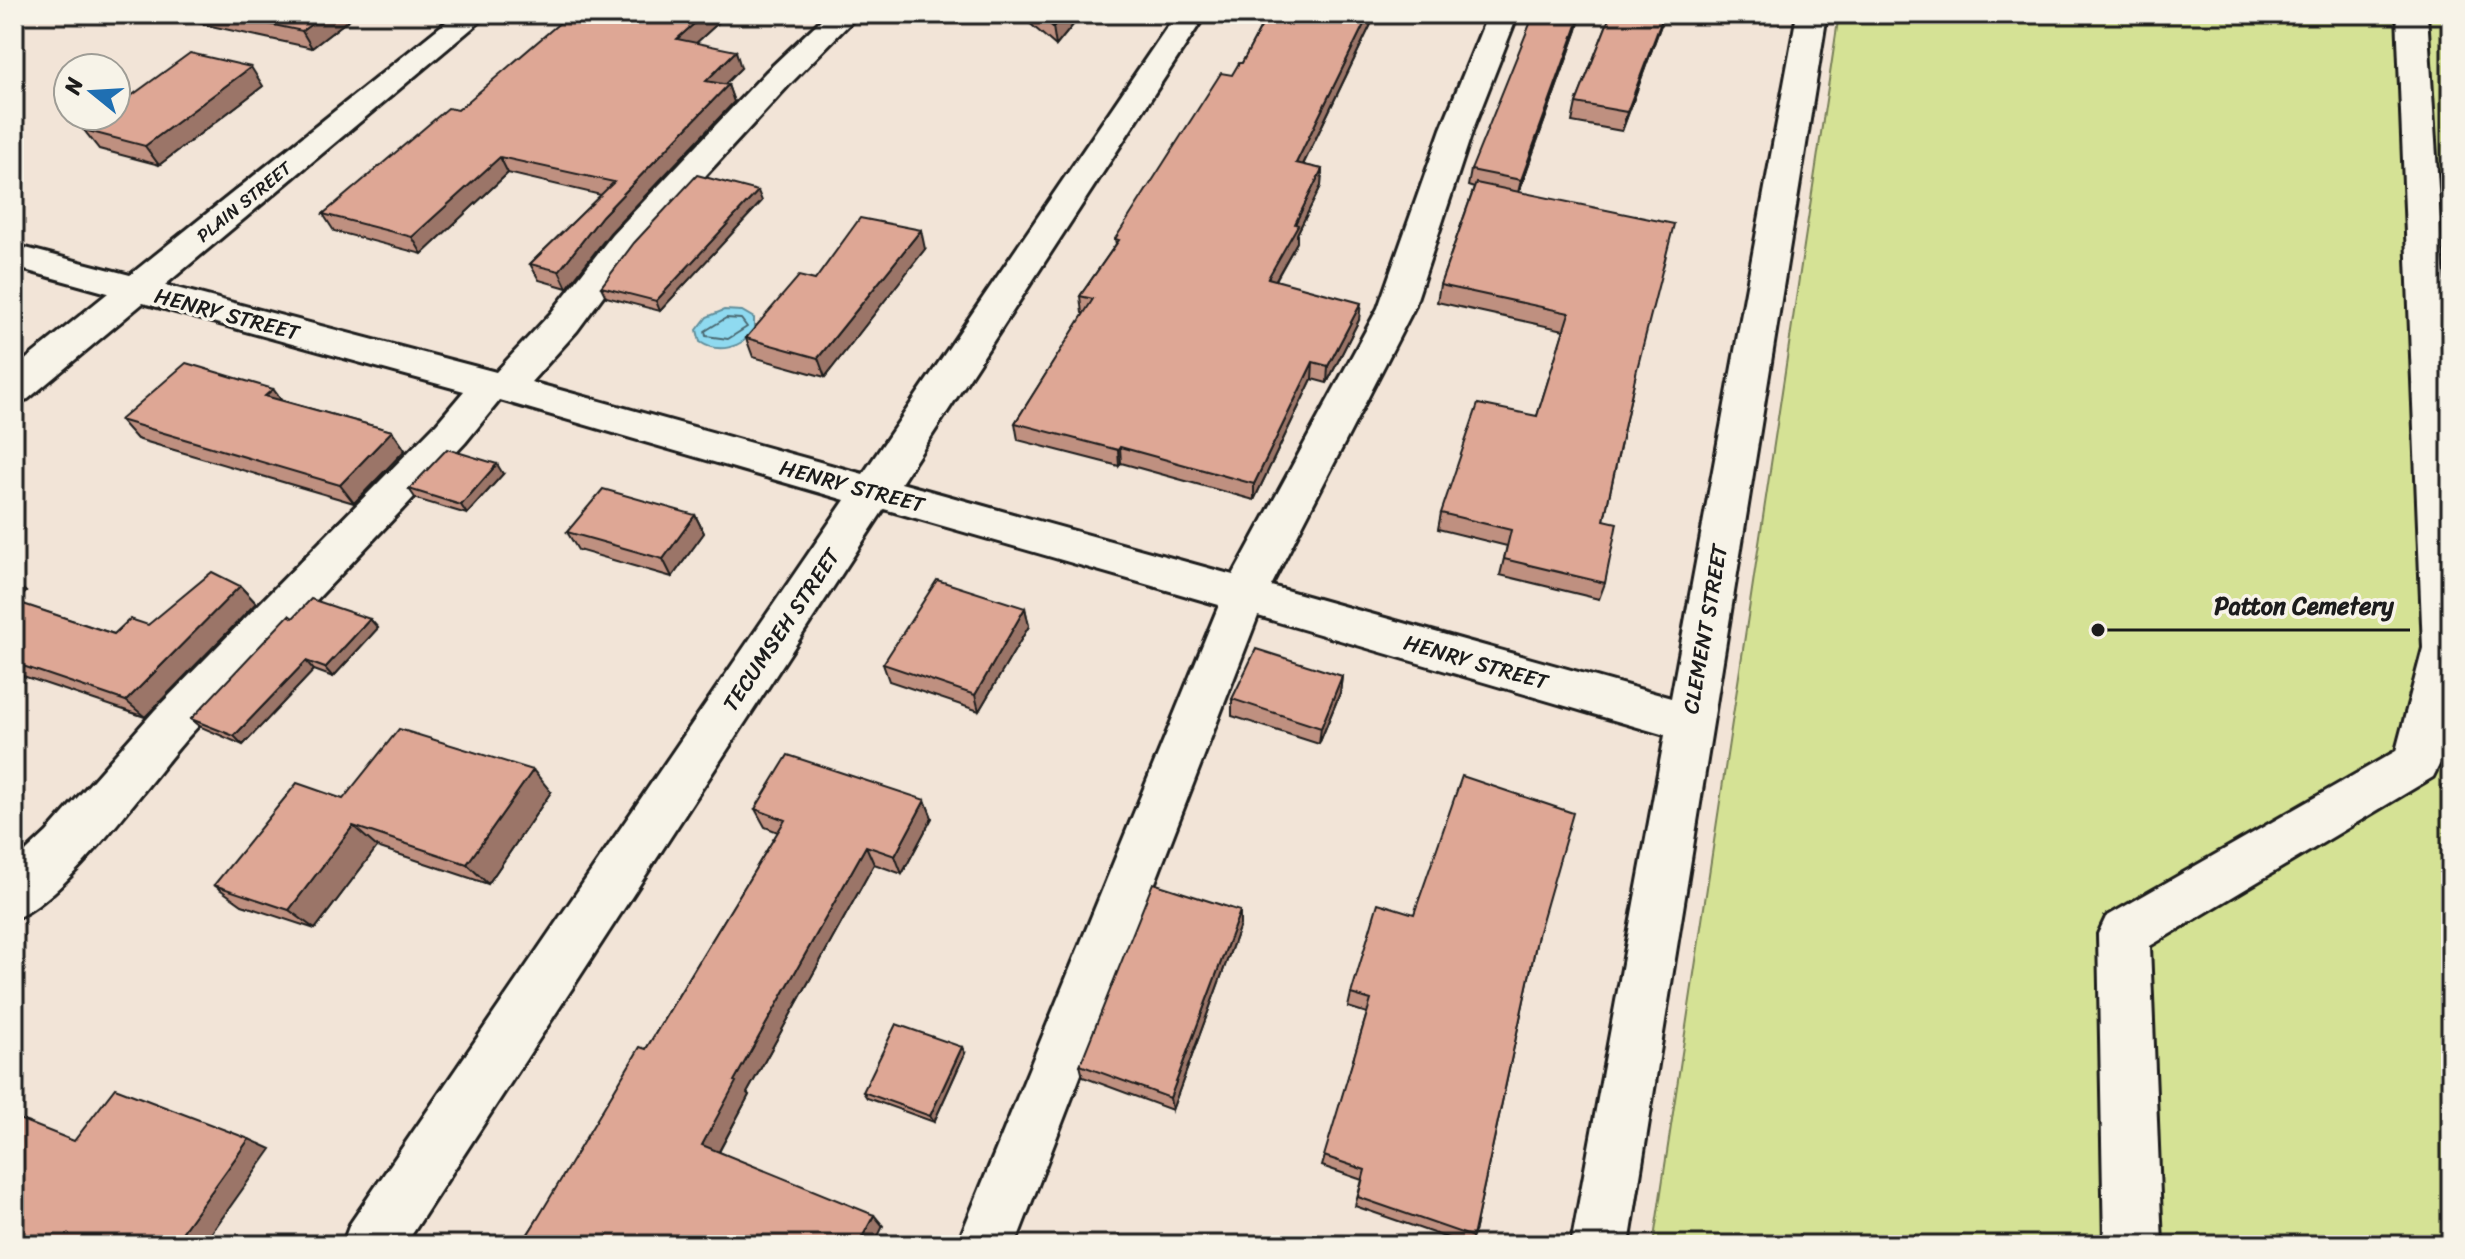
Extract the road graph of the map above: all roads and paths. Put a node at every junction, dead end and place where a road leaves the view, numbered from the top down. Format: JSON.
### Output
{"nodes":[{"id":1,"x":474,"y":14,"type":"edge"},
{"id":2,"x":844,"y":14,"type":"edge"},
{"id":3,"x":1191,"y":14,"type":"edge"},
{"id":4,"x":1503,"y":14,"type":"edge"},
{"id":5,"x":1812,"y":14,"type":"edge"},
{"id":6,"x":2412,"y":14,"type":"edge"},
{"id":7,"x":14,"y":256,"type":"edge"},
{"id":8,"x":136,"y":290,"type":"junction"},
{"id":9,"x":498,"y":386,"type":"junction"},
{"id":10,"x":14,"y":389,"type":"edge"},
{"id":11,"x":873,"y":491,"type":"junction"},
{"id":12,"x":1244,"y":596,"type":"junction"},
{"id":13,"x":1688,"y":722,"type":"junction"},
{"id":14,"x":14,"y":896,"type":"edge"},
{"id":15,"x":371,"y":1245,"type":"edge"},
{"id":16,"x":986,"y":1245,"type":"edge"},
{"id":17,"x":1600,"y":1245,"type":"edge"},
{"id":18,"x":2133,"y":1245,"type":"edge"}],
"edges":[{"from":1,"to":8,"type":"street","name":"PLAIN STREET"},
{"from":2,"to":9,"type":"street"},
{"from":3,"to":11,"type":"street","name":"TECUMSEH STREET"},
{"from":4,"to":12,"type":"street"},
{"from":5,"to":13,"type":"street","name":"CLEMENT STREET"},
{"from":6,"to":18,"type":"street"},
{"from":7,"to":8,"type":"street","name":"HENRY STREET"},
{"from":8,"to":9,"type":"street","name":"HENRY STREET"},
{"from":8,"to":10,"type":"street","name":"PLAIN STREET"},
{"from":9,"to":11,"type":"street","name":"HENRY STREET"},
{"from":9,"to":14,"type":"street"},
{"from":11,"to":12,"type":"street","name":"HENRY STREET"},
{"from":11,"to":15,"type":"street","name":"TECUMSEH STREET"},
{"from":12,"to":13,"type":"street","name":"HENRY STREET"},
{"from":12,"to":16,"type":"street"},
{"from":13,"to":17,"type":"street","name":"CLEMENT STREET"}]}
